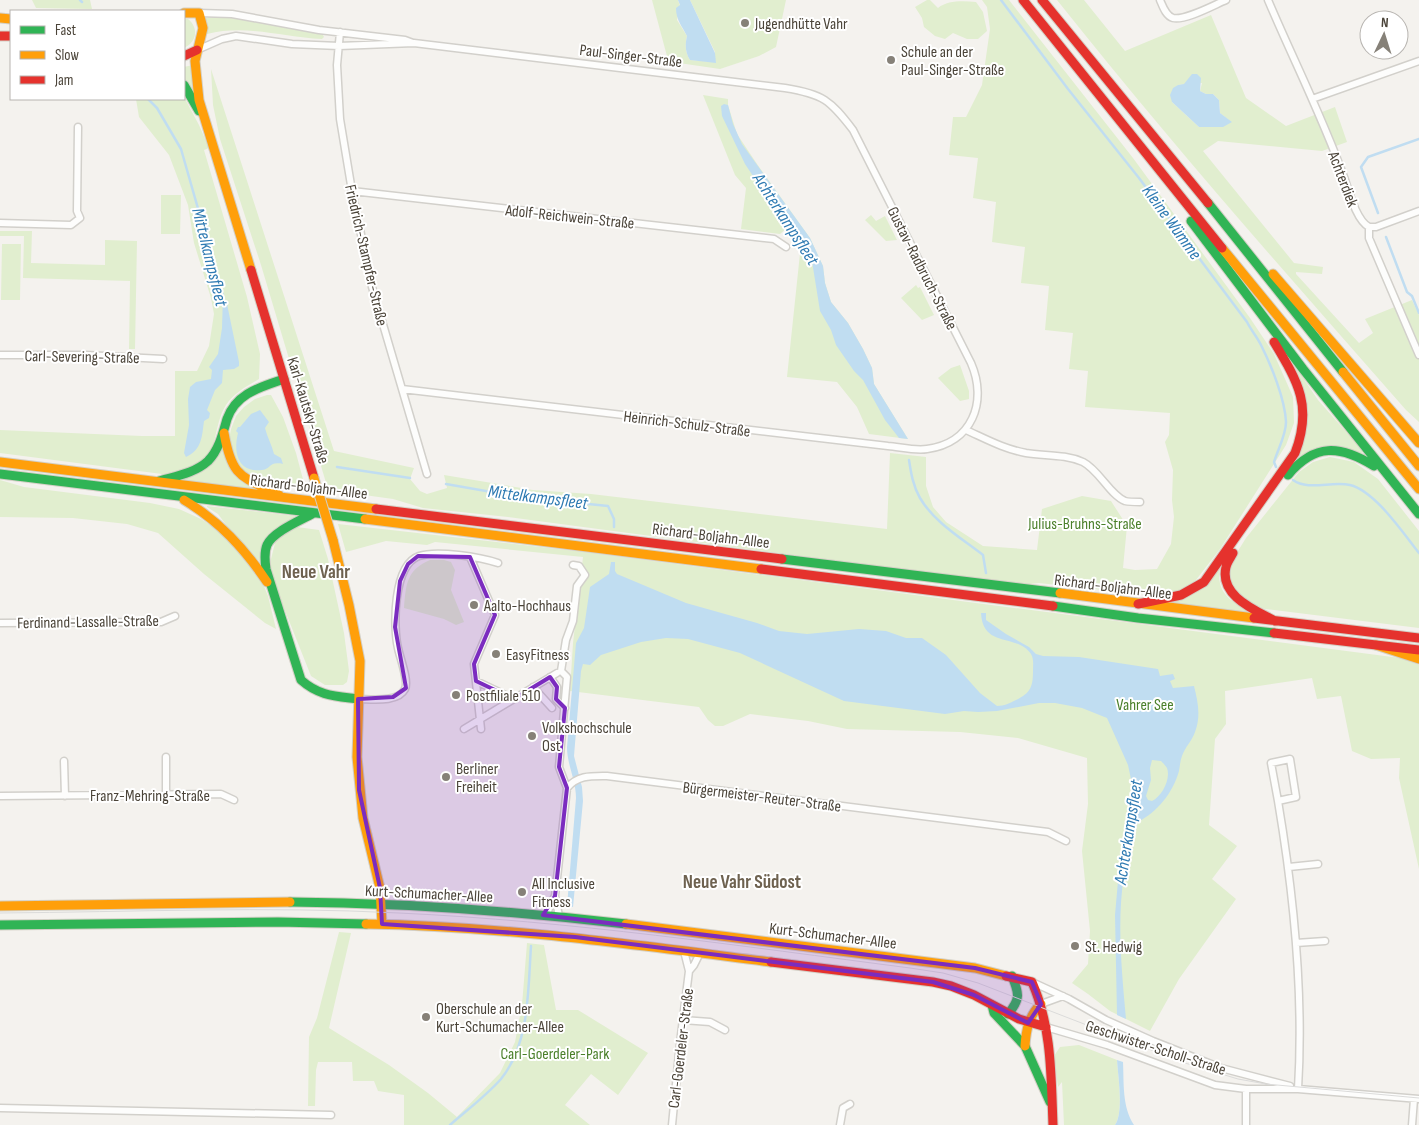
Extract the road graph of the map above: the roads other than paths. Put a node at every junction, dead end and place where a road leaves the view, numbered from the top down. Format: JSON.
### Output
{"nodes":[{"id":1,"x":1023,"y":0,"type":"edge"},
{"id":2,"x":1042,"y":0,"type":"edge"},
{"id":3,"x":1160,"y":0,"type":"edge"},
{"id":4,"x":1226,"y":0,"type":"edge"},
{"id":5,"x":1268,"y":0,"type":"edge"},
{"id":6,"x":185,"y":13,"type":"edge"},
{"id":7,"x":199,"y":13,"type":"junction"},
{"id":8,"x":340,"y":32,"type":"junction"},
{"id":9,"x":414,"y":44,"type":"junction"},
{"id":10,"x":339,"y":46,"type":"junction"},
{"id":11,"x":197,"y":50,"type":"junction"},
{"id":12,"x":185,"y":56,"type":"edge"},
{"id":13,"x":1419,"y":61,"type":"edge"},
{"id":14,"x":185,"y":88,"type":"edge"},
{"id":15,"x":1312,"y":99,"type":"junction"},
{"id":16,"x":839,"y":112,"type":"joint"},
{"id":17,"x":203,"y":118,"type":"junction"},
{"id":18,"x":78,"y":127,"type":"dead end"},
{"id":19,"x":1160,"y":173,"type":"junction"},
{"id":20,"x":352,"y":191,"type":"junction"},
{"id":21,"x":1419,"y":211,"type":"edge"},
{"id":22,"x":0,"y":224,"type":"edge"},
{"id":23,"x":1369,"y":227,"type":"junction"},
{"id":24,"x":1235,"y":236,"type":"junction"},
{"id":25,"x":786,"y":247,"type":"dead end"},
{"id":26,"x":1250,"y":302,"type":"junction"},
{"id":27,"x":0,"y":355,"type":"edge"},
{"id":28,"x":1419,"y":356,"type":"edge"},
{"id":29,"x":163,"y":359,"type":"dead end"},
{"id":30,"x":284,"y":379,"type":"junction"},
{"id":31,"x":1366,"y":380,"type":"junction"},
{"id":32,"x":402,"y":389,"type":"junction"},
{"id":33,"x":966,"y":430,"type":"junction"},
{"id":34,"x":1419,"y":431,"type":"edge"},
{"id":35,"x":224,"y":433,"type":"junction"},
{"id":36,"x":1419,"y":443,"type":"edge"},
{"id":37,"x":0,"y":462,"type":"edge"},
{"id":38,"x":1419,"y":466,"type":"edge"},
{"id":39,"x":0,"y":474,"type":"edge"},
{"id":40,"x":427,"y":474,"type":"dead end"},
{"id":41,"x":1388,"y":476,"type":"junction"},
{"id":42,"x":153,"y":482,"type":"junction"},
{"id":43,"x":1419,"y":490,"type":"edge"},
{"id":44,"x":178,"y":497,"type":"junction"},
{"id":45,"x":287,"y":498,"type":"junction"},
{"id":46,"x":1140,"y":502,"type":"dead end"},
{"id":47,"x":312,"y":514,"type":"junction"},
{"id":48,"x":1419,"y":514,"type":"edge"},
{"id":49,"x":470,"y":557,"type":"junction"},
{"id":50,"x":498,"y":563,"type":"dead end"},
{"id":51,"x":573,"y":565,"type":"dead end"},
{"id":52,"x":273,"y":591,"type":"junction"},
{"id":53,"x":1138,"y":604,"type":"junction"},
{"id":54,"x":175,"y":616,"type":"dead end"},
{"id":55,"x":1275,"y":621,"type":"junction"},
{"id":56,"x":0,"y":623,"type":"edge"},
{"id":57,"x":1419,"y":638,"type":"edge"},
{"id":58,"x":1376,"y":645,"type":"junction"},
{"id":59,"x":1419,"y":650,"type":"edge"},
{"id":60,"x":1419,"y":659,"type":"edge"},
{"id":61,"x":557,"y":673,"type":"dead end"},
{"id":62,"x":550,"y":677,"type":"junction"},
{"id":63,"x":476,"y":681,"type":"junction"},
{"id":64,"x":533,"y":687,"type":"junction"},
{"id":65,"x":358,"y":698,"type":"junction"},
{"id":66,"x":514,"y":699,"type":"junction"},
{"id":67,"x":552,"y":708,"type":"dead end"},
{"id":68,"x":564,"y":708,"type":"junction"},
{"id":69,"x":480,"y":719,"type":"junction"},
{"id":70,"x":481,"y":728,"type":"dead end"},
{"id":71,"x":464,"y":729,"type":"dead end"},
{"id":72,"x":166,"y":757,"type":"dead end"},
{"id":73,"x":64,"y":761,"type":"dead end"},
{"id":74,"x":570,"y":786,"type":"junction"},
{"id":75,"x":166,"y":795,"type":"junction"},
{"id":76,"x":0,"y":796,"type":"edge"},
{"id":77,"x":64,"y":796,"type":"junction"},
{"id":78,"x":234,"y":800,"type":"dead end"},
{"id":79,"x":1278,"y":801,"type":"junction"},
{"id":80,"x":1066,"y":841,"type":"dead end"},
{"id":81,"x":1318,"y":864,"type":"dead end"},
{"id":82,"x":1289,"y":867,"type":"junction"},
{"id":83,"x":556,"y":896,"type":"junction"},
{"id":84,"x":382,"y":905,"type":"junction"},
{"id":85,"x":0,"y":906,"type":"edge"},
{"id":86,"x":547,"y":915,"type":"junction"},
{"id":87,"x":559,"y":916,"type":"junction"},
{"id":88,"x":382,"y":924,"type":"junction"},
{"id":89,"x":0,"y":925,"type":"edge"},
{"id":90,"x":1325,"y":941,"type":"dead end"},
{"id":91,"x":1296,"y":943,"type":"junction"},
{"id":92,"x":684,"y":951,"type":"junction"},
{"id":93,"x":700,"y":953,"type":"junction"},
{"id":94,"x":689,"y":971,"type":"junction"},
{"id":95,"x":1012,"y":976,"type":"junction"},
{"id":96,"x":1032,"y":982,"type":"junction"},
{"id":97,"x":1063,"y":996,"type":"junction"},
{"id":98,"x":1041,"y":1004,"type":"junction"},
{"id":99,"x":992,"y":1005,"type":"junction"},
{"id":100,"x":1008,"y":1014,"type":"junction"},
{"id":101,"x":683,"y":1020,"type":"junction"},
{"id":102,"x":1028,"y":1023,"type":"junction"},
{"id":103,"x":1046,"y":1027,"type":"junction"},
{"id":104,"x":725,"y":1030,"type":"dead end"},
{"id":105,"x":1025,"y":1046,"type":"junction"},
{"id":106,"x":1246,"y":1089,"type":"junction"},
{"id":107,"x":1298,"y":1089,"type":"junction"},
{"id":108,"x":1417,"y":1099,"type":"edge"},
{"id":109,"x":850,"y":1104,"type":"dead end"},
{"id":110,"x":1052,"y":1107,"type":"junction"},
{"id":111,"x":0,"y":1108,"type":"edge"},
{"id":112,"x":331,"y":1115,"type":"dead end"},
{"id":113,"x":672,"y":1125,"type":"edge"},
{"id":114,"x":840,"y":1125,"type":"edge"},
{"id":115,"x":1053,"y":1125,"type":"edge"},
{"id":116,"x":1246,"y":1125,"type":"edge"},
{"id":117,"x":1412,"y":1125,"type":"edge"}],
"edges":[{"from":1,"to":19,"type":"main road"},
{"from":2,"to":24,"type":"main road"},
{"from":3,"to":4,"type":"street"},
{"from":5,"to":15,"type":"street","name":"Achterdiek"},
{"from":6,"to":7,"type":"main road","name":"Paul-Singer-Straße"},
{"from":7,"to":8,"type":"street","name":"Paul-Singer-Straße"},
{"from":7,"to":11,"type":"main road","name":"Karl-Kautsky-Straße"},
{"from":8,"to":9,"type":"street","name":"Paul-Singer-Straße"},
{"from":8,"to":10,"type":"street","name":"Friedrich-Stampfer-Straße"},
{"from":9,"to":10,"type":"street","name":"Paul-Singer-Straße"},
{"from":9,"to":16,"type":"street","name":"Paul-Singer-Straße"},
{"from":10,"to":11,"type":"street","name":"Paul-Singer-Straße"},
{"from":10,"to":20,"type":"street","name":"Friedrich-Stampfer-Straße"},
{"from":11,"to":12,"type":"main road","name":"Paul-Singer-Straße"},
{"from":11,"to":17,"type":"main road","name":"Karl-Kautsky-Straße"},
{"from":13,"to":15,"type":"street"},
{"from":14,"to":17,"type":"main road","name":"Karl-Kautsky-Straße"},
{"from":15,"to":23,"type":"street","name":"Achterdiek"},
{"from":16,"to":33,"type":"street","name":"Gustav-Radbruch-Straße"},
{"from":17,"to":30,"type":"main road","name":"Karl-Kautsky-Straße"},
{"from":18,"to":22,"type":"street"},
{"from":19,"to":26,"type":"main road"},
{"from":19,"to":43,"type":"main road"},
{"from":20,"to":25,"type":"street","name":"Adolf-Reichwein-Straße"},
{"from":20,"to":32,"type":"street","name":"Friedrich-Stampfer-Straße"},
{"from":21,"to":23,"type":"street"},
{"from":23,"to":28,"type":"street","name":"Achterdiek"},
{"from":24,"to":31,"type":"main road"},
{"from":24,"to":38,"type":"main road"},
{"from":26,"to":41,"type":"main road"},
{"from":26,"to":53,"type":"main road"},
{"from":27,"to":29,"type":"street","name":"Carl-Severing-Straße"},
{"from":30,"to":35,"type":"main road"},
{"from":30,"to":65,"type":"main road","name":"Karl-Kautsky-Straße","bridge":true},
{"from":31,"to":34,"type":"main road"},
{"from":31,"to":36,"type":"main road"},
{"from":32,"to":33,"type":"street","name":"Heinrich-Schulz-Straße"},
{"from":32,"to":40,"type":"street","name":"Friedrich-Stampfer-Straße"},
{"from":33,"to":46,"type":"street"},
{"from":35,"to":42,"type":"main road"},
{"from":35,"to":45,"type":"main road"},
{"from":37,"to":42,"type":"main road","name":"Richard-Boljahn-Allee"},
{"from":39,"to":44,"type":"main road","name":"Richard-Boljahn-Allee"},
{"from":41,"to":48,"type":"main road"},
{"from":41,"to":55,"type":"main road"},
{"from":42,"to":45,"type":"main road","name":"Richard-Boljahn-Allee"},
{"from":44,"to":47,"type":"main road","name":"Richard-Boljahn-Allee"},
{"from":44,"to":52,"type":"main road"},
{"from":45,"to":53,"type":"main road","name":"Richard-Boljahn-Allee"},
{"from":47,"to":52,"type":"main road"},
{"from":47,"to":58,"type":"main road","name":"Richard-Boljahn-Allee"},
{"from":49,"to":50,"type":"street"},
{"from":49,"to":63,"type":"street"},
{"from":49,"to":65,"type":"street"},
{"from":51,"to":68,"type":"street"},
{"from":52,"to":65,"type":"main road"},
{"from":53,"to":55,"type":"main road","name":"Richard-Boljahn-Allee"},
{"from":54,"to":56,"type":"street","name":"Ferdinand-Lassalle-Straße"},
{"from":55,"to":57,"type":"main road","name":"Richard-Boljahn-Allee"},
{"from":58,"to":59,"type":"main road","name":"Richard-Boljahn-Allee"},
{"from":58,"to":60,"type":"main road"},
{"from":61,"to":62,"type":"street"},
{"from":62,"to":64,"type":"street"},
{"from":62,"to":68,"type":"street"},
{"from":63,"to":66,"type":"street"},
{"from":63,"to":69,"type":"street"},
{"from":64,"to":66,"type":"street"},
{"from":64,"to":67,"type":"street"},
{"from":65,"to":84,"type":"main road","name":"Karl-Kautsky-Straße"},
{"from":66,"to":69,"type":"street"},
{"from":68,"to":74,"type":"street"},
{"from":69,"to":70,"type":"street"},
{"from":69,"to":71,"type":"street"},
{"from":72,"to":75,"type":"street"},
{"from":73,"to":77,"type":"street"},
{"from":74,"to":80,"type":"street","name":"Bürgermeister-Reuter-Straße"},
{"from":74,"to":83,"type":"street"},
{"from":75,"to":77,"type":"street","name":"Franz-Mehring-Straße"},
{"from":75,"to":78,"type":"street","name":"Franz-Mehring-Straße"},
{"from":76,"to":77,"type":"street","name":"Franz-Mehring-Straße"},
{"from":79,"to":79,"type":"street"},
{"from":79,"to":82,"type":"street"},
{"from":81,"to":82,"type":"street"},
{"from":82,"to":91,"type":"street"},
{"from":83,"to":86,"type":"street"},
{"from":83,"to":87,"type":"street"},
{"from":84,"to":85,"type":"main road","name":"Kurt-Schumacher-Allee"},
{"from":84,"to":86,"type":"main road","name":"Kurt-Schumacher-Allee"},
{"from":84,"to":88,"type":"main road","name":"Karl-Kautsky-Straße"},
{"from":86,"to":87,"type":"main road","name":"Kurt-Schumacher-Allee"},
{"from":87,"to":95,"type":"main road","name":"Kurt-Schumacher-Allee"},
{"from":88,"to":89,"type":"main road","name":"Kurt-Schumacher-Allee"},
{"from":88,"to":92,"type":"main road","name":"Kurt-Schumacher-Allee"},
{"from":90,"to":91,"type":"street"},
{"from":91,"to":107,"type":"street"},
{"from":92,"to":93,"type":"main road","name":"Kurt-Schumacher-Allee"},
{"from":92,"to":94,"type":"street","name":"Carl-Goerdeler-Straße"},
{"from":93,"to":94,"type":"street","name":"Carl-Goerdeler-Straße"},
{"from":93,"to":99,"type":"main road","name":"Kurt-Schumacher-Allee"},
{"from":94,"to":101,"type":"street","name":"Carl-Goerdeler-Straße"},
{"from":95,"to":96,"type":"main road","name":"Kurt-Schumacher-Allee"},
{"from":95,"to":100,"type":"main road"},
{"from":96,"to":97,"type":"street","name":"Geschwister-Scholl-Straße"},
{"from":96,"to":98,"type":"main road"},
{"from":97,"to":98,"type":"street"},
{"from":97,"to":107,"type":"street","name":"Geschwister-Scholl-Straße"},
{"from":98,"to":102,"type":"main road"},
{"from":98,"to":103,"type":"main road"},
{"from":99,"to":100,"type":"main road","name":"Kurt-Schumacher-Allee"},
{"from":99,"to":105,"type":"main road"},
{"from":100,"to":102,"type":"main road","name":"Geschwister-Scholl-Straße"},
{"from":101,"to":104,"type":"street"},
{"from":101,"to":113,"type":"street","name":"Carl-Goerdeler-Straße"},
{"from":102,"to":103,"type":"main road","name":"Geschwister-Scholl-Straße"},
{"from":102,"to":105,"type":"main road"},
{"from":103,"to":106,"type":"street","name":"Geschwister-Scholl-Straße"},
{"from":103,"to":110,"type":"main road"},
{"from":105,"to":110,"type":"main road"},
{"from":106,"to":107,"type":"street","name":"Geschwister-Scholl-Straße"},
{"from":106,"to":116,"type":"street"},
{"from":107,"to":108,"type":"street","name":"Geschwister-Scholl-Straße"},
{"from":108,"to":117,"type":"street","name":"Geschwister-Scholl-Straße"},
{"from":109,"to":114,"type":"street"},
{"from":110,"to":115,"type":"main road"},
{"from":111,"to":112,"type":"street"}]}
